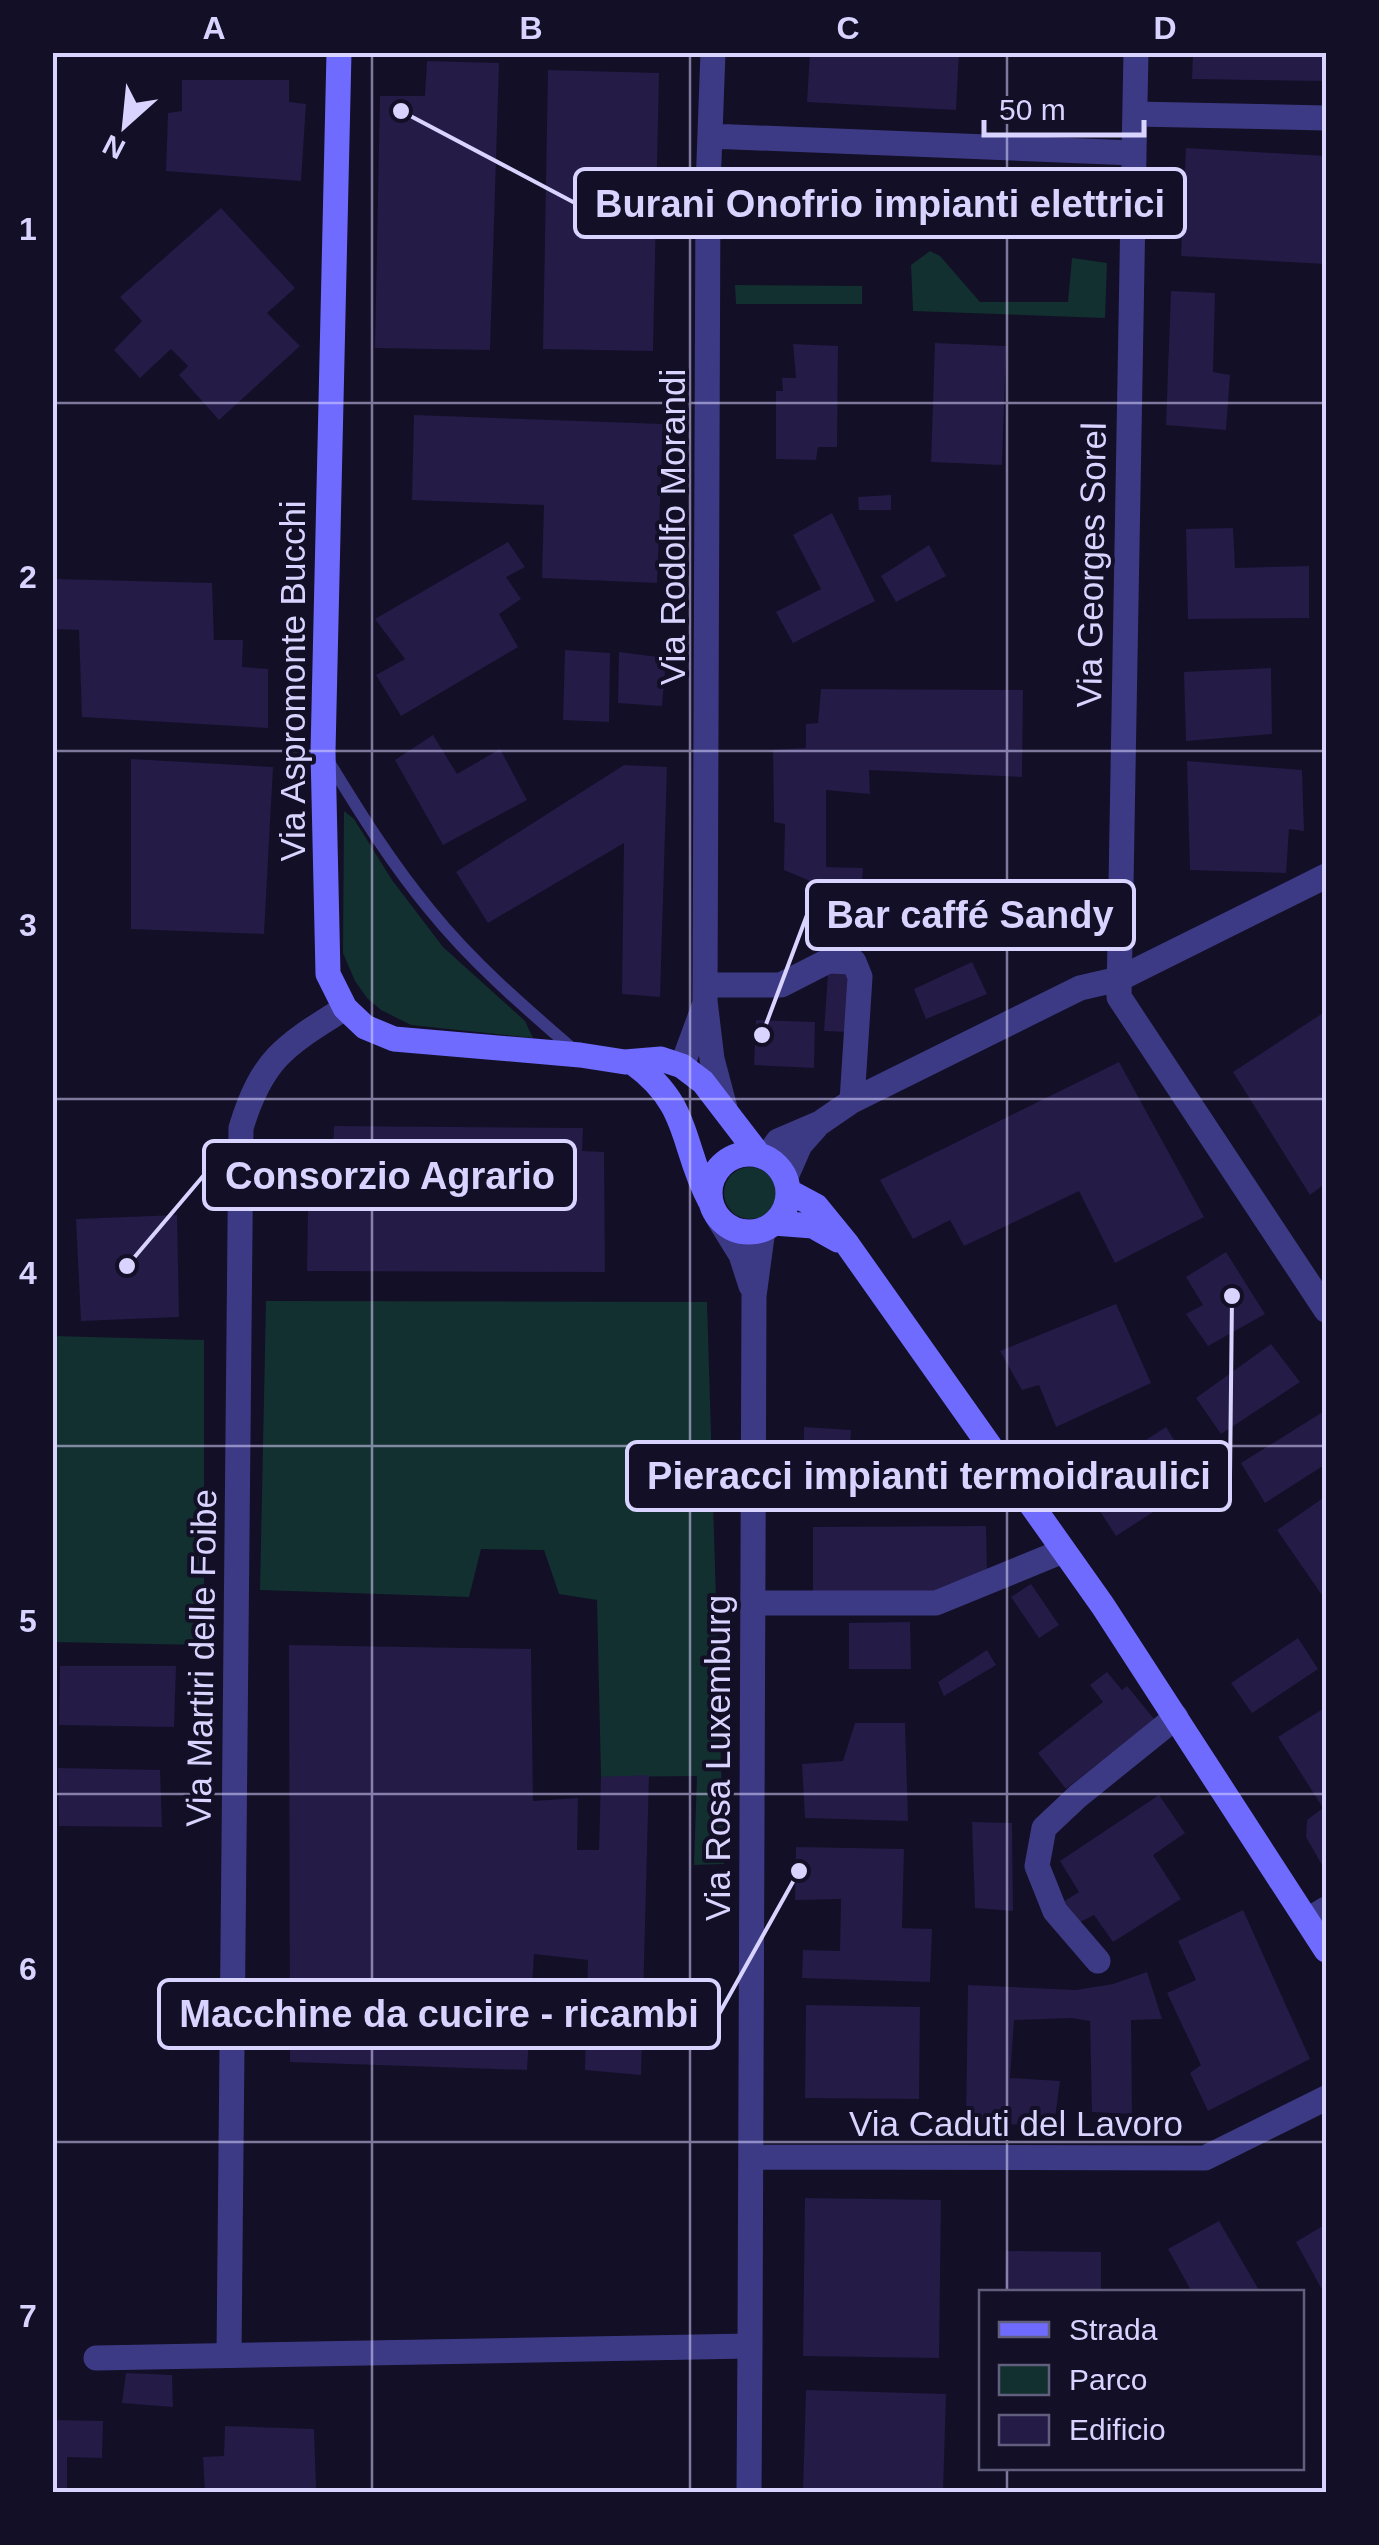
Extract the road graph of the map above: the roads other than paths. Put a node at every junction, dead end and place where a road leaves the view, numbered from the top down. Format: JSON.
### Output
{"nodes":[{"id":1,"x":338,"y":52,"type":"edge"},
{"id":2,"x":713,"y":52,"type":"edge"},
{"id":3,"x":1136,"y":52,"type":"edge"},
{"id":4,"x":1135,"y":114,"type":"junction"},
{"id":5,"x":1326,"y":118,"type":"edge"},
{"id":6,"x":710,"y":136,"type":"junction"},
{"id":7,"x":1134,"y":153,"type":"junction"},
{"id":8,"x":322,"y":752,"type":"junction"},
{"id":9,"x":1326,"y":876,"type":"edge"},
{"id":10,"x":1119,"y":979,"type":"junction"},
{"id":11,"x":705,"y":993,"type":"junction"},
{"id":12,"x":345,"y":1008,"type":"junction"},
{"id":13,"x":580,"y":1055,"type":"junction"},
{"id":14,"x":672,"y":1062,"type":"junction"},
{"id":15,"x":633,"y":1063,"type":"junction"},
{"id":16,"x":852,"y":1101,"type":"junction"},
{"id":17,"x":725,"y":1108,"type":"junction"},
{"id":18,"x":683,"y":1122,"type":"junction"},
{"id":19,"x":820,"y":1123,"type":"junction"},
{"id":20,"x":762,"y":1156,"type":"junction"},
{"id":21,"x":786,"y":1185,"type":"junction"},
{"id":22,"x":714,"y":1209,"type":"junction"},
{"id":23,"x":769,"y":1226,"type":"junction"},
{"id":24,"x":847,"y":1244,"type":"junction"},
{"id":25,"x":754,"y":1296,"type":"junction"},
{"id":26,"x":1326,"y":1310,"type":"edge"},
{"id":27,"x":1064,"y":1551,"type":"junction"},
{"id":28,"x":752,"y":1604,"type":"junction"},
{"id":29,"x":1176,"y":1717,"type":"junction"},
{"id":30,"x":1317,"y":1914,"type":"edge"},
{"id":31,"x":1326,"y":1950,"type":"edge"},
{"id":32,"x":1098,"y":1961,"type":"dead end"},
{"id":33,"x":1326,"y":2098,"type":"edge"},
{"id":34,"x":751,"y":2157,"type":"junction"},
{"id":35,"x":750,"y":2346,"type":"junction"},
{"id":36,"x":229,"y":2354,"type":"junction"},
{"id":37,"x":96,"y":2358,"type":"dead end"},
{"id":38,"x":749,"y":2492,"type":"edge"}],
"edges":[{"from":1,"to":8,"type":"street","name":"Via Aspromonte Bucchi"},
{"from":2,"to":6,"type":"street","name":"Via Rodolfo Morandi"},
{"from":3,"to":4,"type":"street","name":"Via Georges Sorel"},
{"from":4,"to":5,"type":"street"},
{"from":4,"to":7,"type":"street","name":"Via Georges Sorel"},
{"from":6,"to":7,"type":"street"},
{"from":6,"to":11,"type":"street","name":"Via Rodolfo Morandi"},
{"from":7,"to":10,"type":"street","name":"Via Georges Sorel"},
{"from":8,"to":12,"type":"street","name":"Via Aspromonte Bucchi"},
{"from":8,"to":13,"type":"lane"},
{"from":9,"to":10,"type":"street"},
{"from":10,"to":16,"type":"street"},
{"from":10,"to":26,"type":"street","name":"Via Georges Sorel"},
{"from":11,"to":14,"type":"street","name":"Via Rodolfo Morandi"},
{"from":11,"to":16,"type":"street"},
{"from":11,"to":17,"type":"street","name":"Via Rodolfo Morandi"},
{"from":12,"to":13,"type":"street"},
{"from":12,"to":36,"type":"street","name":"Via Martiri delle Foibe"},
{"from":13,"to":15,"type":"street"},
{"from":14,"to":15,"type":"street"},
{"from":14,"to":17,"type":"street"},
{"from":14,"to":18,"type":"street"},
{"from":15,"to":18,"type":"street"},
{"from":16,"to":19,"type":"street"},
{"from":17,"to":20,"type":"street"},
{"from":18,"to":22,"type":"street"},
{"from":19,"to":20,"type":"street"},
{"from":19,"to":21,"type":"street"},
{"from":20,"to":21,"type":"street"},
{"from":20,"to":22,"type":"street"},
{"from":21,"to":23,"type":"street"},
{"from":21,"to":24,"type":"street"},
{"from":22,"to":23,"type":"street"},
{"from":22,"to":25,"type":"street","name":"Via Rosa Luxemburg"},
{"from":23,"to":24,"type":"street"},
{"from":23,"to":25,"type":"street","name":"Via Rosa Luxemburg"},
{"from":24,"to":27,"type":"street"},
{"from":25,"to":28,"type":"street","name":"Via Rosa Luxemburg"},
{"from":27,"to":28,"type":"street"},
{"from":27,"to":29,"type":"street"},
{"from":28,"to":34,"type":"street","name":"Via Rosa Luxemburg"},
{"from":29,"to":30,"type":"street"},
{"from":29,"to":32,"type":"street"},
{"from":30,"to":31,"type":"street"},
{"from":33,"to":34,"type":"street","name":"Via Caduti del Lavoro"},
{"from":34,"to":35,"type":"street","name":"Via Rosa Luxemburg"},
{"from":35,"to":36,"type":"street"},
{"from":35,"to":38,"type":"street","name":"Via Rosa Luxemburg"},
{"from":36,"to":37,"type":"street"}]}
